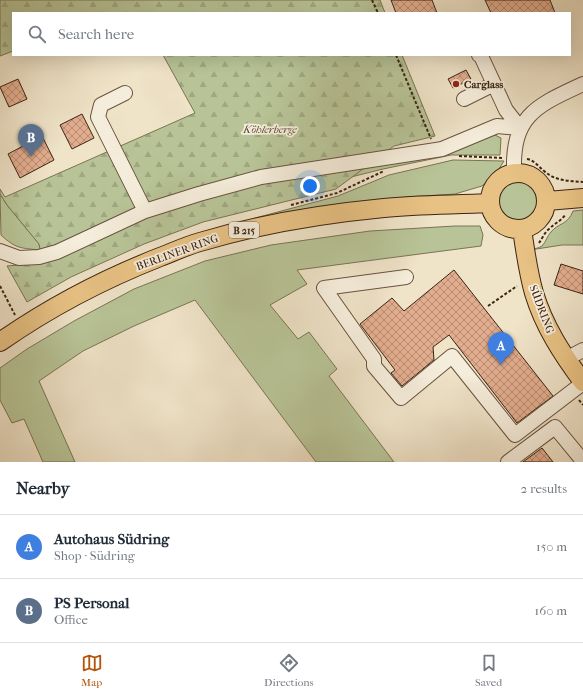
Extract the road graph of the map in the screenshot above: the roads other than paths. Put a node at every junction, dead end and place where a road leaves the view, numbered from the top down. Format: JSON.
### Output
{"nodes":[{"id":1,"x":480,"y":56,"type":"edge"},
{"id":2,"x":494,"y":84,"type":"junction"},
{"id":3,"x":583,"y":84,"type":"edge"},
{"id":4,"x":125,"y":94,"type":"dead end"},
{"id":5,"x":464,"y":99,"type":"dead end"},
{"id":6,"x":520,"y":128,"type":"junction"},
{"id":7,"x":514,"y":166,"type":"junction"},
{"id":8,"x":574,"y":199,"type":"edge"},
{"id":9,"x":547,"y":202,"type":"junction"},
{"id":10,"x":490,"y":203,"type":"junction"},
{"id":11,"x":145,"y":211,"type":"junction"},
{"id":12,"x":523,"y":237,"type":"junction"},
{"id":13,"x":0,"y":252,"type":"edge"},
{"id":14,"x":406,"y":277,"type":"dead end"},
{"id":15,"x":0,"y":342,"type":"edge"},
{"id":16,"x":583,"y":350,"type":"edge"},
{"id":17,"x":566,"y":359,"type":"junction"},
{"id":18,"x":583,"y":382,"type":"edge"},
{"id":19,"x":582,"y":457,"type":"edge"},
{"id":20,"x":508,"y":462,"type":"edge"}],
"edges":[{"from":1,"to":2,"type":"street"},
{"from":2,"to":5,"type":"street"},
{"from":2,"to":6,"type":"street"},
{"from":3,"to":6,"type":"street"},
{"from":4,"to":11,"type":"street"},
{"from":6,"to":7,"type":"street"},
{"from":6,"to":11,"type":"street"},
{"from":7,"to":9,"type":"main road"},
{"from":7,"to":10,"type":"main road"},
{"from":8,"to":9,"type":"main road"},
{"from":9,"to":12,"type":"main road"},
{"from":10,"to":12,"type":"main road"},
{"from":10,"to":15,"type":"main road","name":"BERLINER RING","number":"B 215"},
{"from":11,"to":13,"type":"street"},
{"from":12,"to":17,"type":"main road","name":"SÜDRING"},
{"from":14,"to":18,"type":"street"},
{"from":16,"to":17,"type":"street"},
{"from":17,"to":18,"type":"main road","name":"SÜDRING"},
{"from":19,"to":20,"type":"street"}]}
